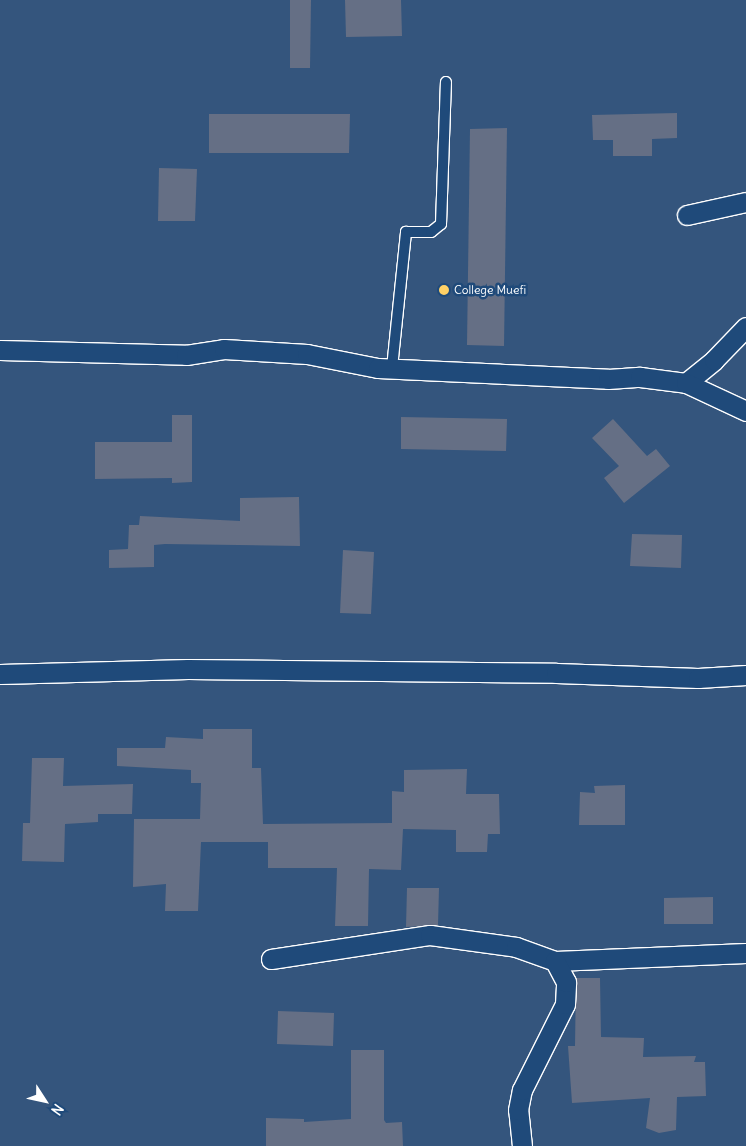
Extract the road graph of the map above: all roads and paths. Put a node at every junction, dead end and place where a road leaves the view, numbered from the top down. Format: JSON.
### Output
{"nodes":[{"id":1,"x":446,"y":82,"type":"dead end"},
{"id":2,"x":746,"y":202,"type":"edge"},
{"id":3,"x":687,"y":215,"type":"dead end"},
{"id":4,"x":746,"y":326,"type":"edge"},
{"id":5,"x":0,"y":350,"type":"edge"},
{"id":6,"x":392,"y":368,"type":"junction"},
{"id":7,"x":686,"y":383,"type":"junction"},
{"id":8,"x":746,"y":411,"type":"edge"},
{"id":9,"x":0,"y":674,"type":"edge"},
{"id":10,"x":746,"y":675,"type":"edge"},
{"id":11,"x":746,"y":953,"type":"edge"},
{"id":12,"x":271,"y":959,"type":"dead end"},
{"id":13,"x":555,"y":961,"type":"junction"},
{"id":14,"x":522,"y":1146,"type":"edge"}],
"edges":[{"from":1,"to":6,"type":"lane"},
{"from":2,"to":3,"type":"street"},
{"from":4,"to":7,"type":"street"},
{"from":5,"to":6,"type":"street"},
{"from":6,"to":7,"type":"street"},
{"from":7,"to":8,"type":"street"},
{"from":9,"to":10,"type":"street"},
{"from":11,"to":13,"type":"street"},
{"from":12,"to":13,"type":"street"},
{"from":13,"to":14,"type":"street"}]}
